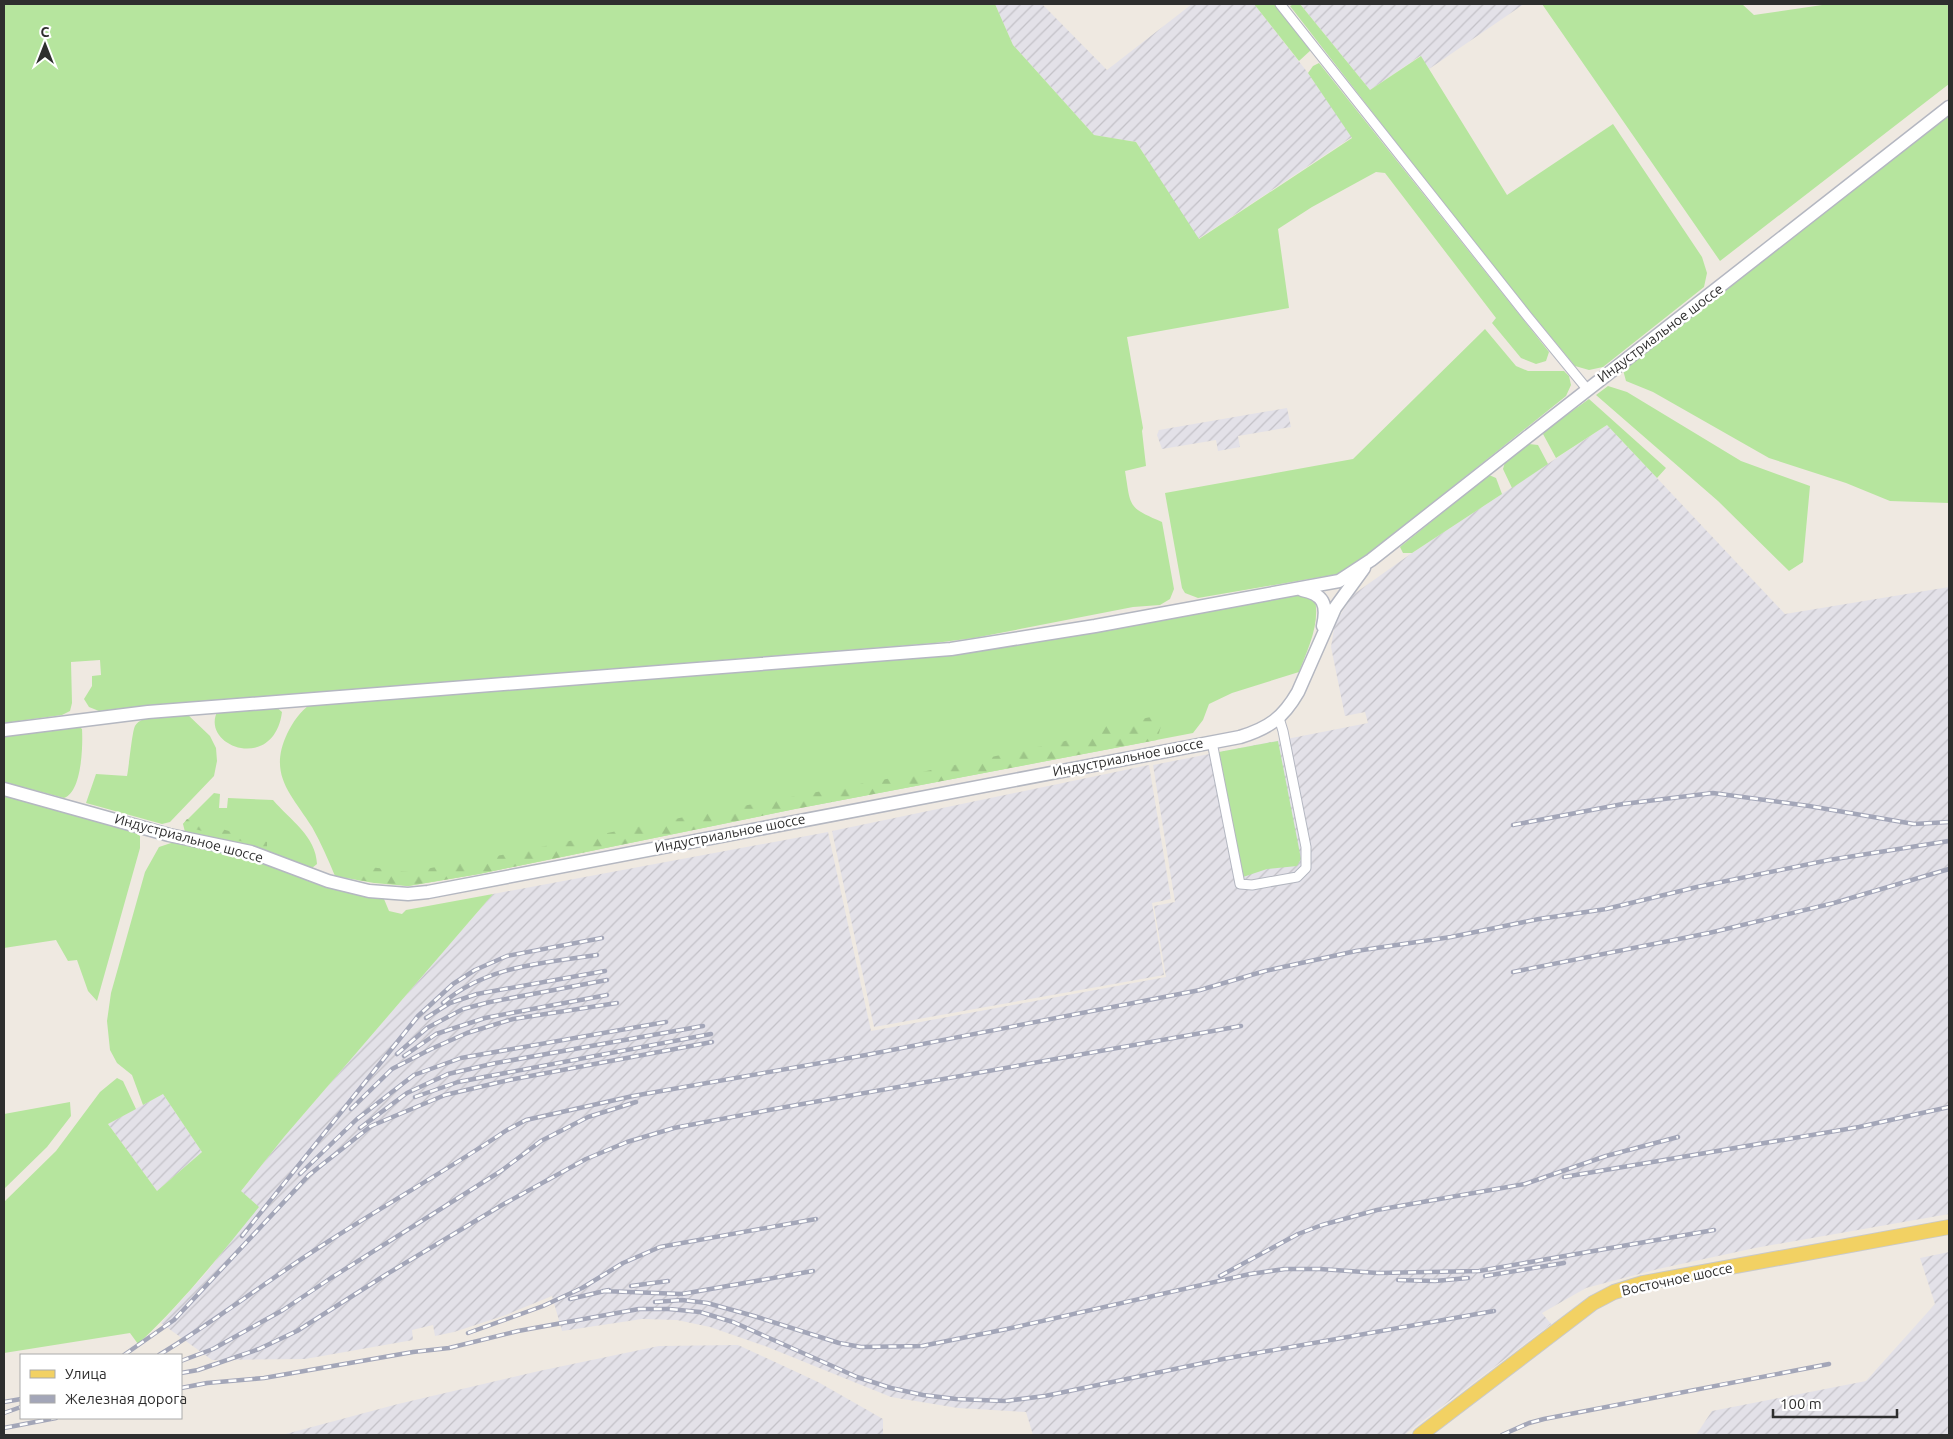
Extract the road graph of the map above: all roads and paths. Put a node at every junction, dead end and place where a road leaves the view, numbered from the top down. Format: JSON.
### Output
{"nodes":[{"id":1,"x":1280,"y":4,"type":"edge"},
{"id":2,"x":1949,"y":107,"type":"edge"},
{"id":3,"x":1587,"y":388,"type":"junction"},
{"id":4,"x":1371,"y":560,"type":"junction"},
{"id":5,"x":1294,"y":588,"type":"junction"},
{"id":6,"x":1318,"y":645,"type":"junction"},
{"id":7,"x":1279,"y":718,"type":"junction"},
{"id":8,"x":4,"y":730,"type":"edge"},
{"id":9,"x":1212,"y":742,"type":"junction"},
{"id":10,"x":4,"y":790,"type":"edge"},
{"id":11,"x":1949,"y":1227,"type":"edge"},
{"id":12,"x":1420,"y":1435,"type":"edge"}],
"edges":[{"from":1,"to":3,"type":"street"},
{"from":2,"to":3,"type":"main road","name":"Индустриальное шоссе"},
{"from":3,"to":4,"type":"main road","name":"Индустриальное шоссе"},
{"from":4,"to":5,"type":"main road","name":"Индустриальное шоссе"},
{"from":4,"to":6,"type":"main road","name":"Индустриальное шоссе"},
{"from":5,"to":6,"type":"main road"},
{"from":5,"to":8,"type":"main road","name":"Индустриальное шоссе"},
{"from":6,"to":7,"type":"main road","name":"Индустриальное шоссе"},
{"from":7,"to":9,"type":"main road","name":"Индустриальное шоссе"},
{"from":7,"to":9,"type":"street"},
{"from":9,"to":10,"type":"main road","name":"Индустриальное шоссе"},
{"from":11,"to":12,"type":"main road","name":"Восточное шоссе"}]}
